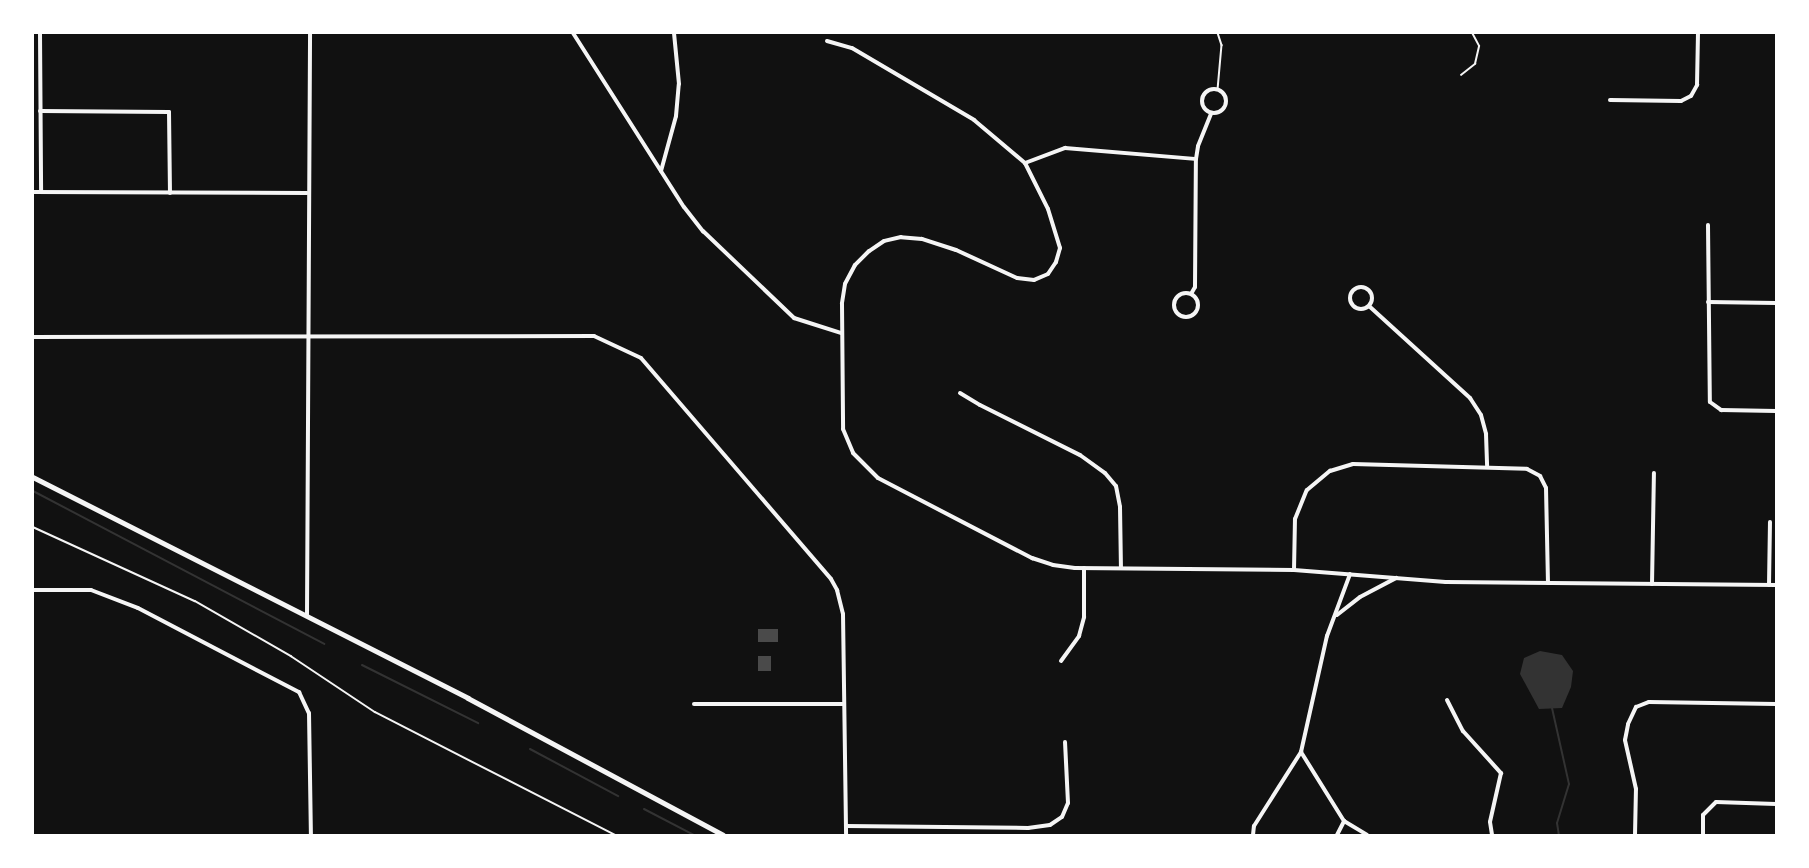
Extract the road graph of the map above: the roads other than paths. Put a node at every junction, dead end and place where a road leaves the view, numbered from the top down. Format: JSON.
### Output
{"nodes":[{"id":1,"x":40,"y":33,"type":"edge"},
{"id":2,"x":310,"y":33,"type":"edge"},
{"id":3,"x":573,"y":33,"type":"edge"},
{"id":4,"x":674,"y":33,"type":"edge"},
{"id":5,"x":1218,"y":33,"type":"edge"},
{"id":6,"x":1473,"y":33,"type":"edge"},
{"id":7,"x":1698,"y":33,"type":"edge"},
{"id":8,"x":827,"y":41,"type":"dead end"},
{"id":9,"x":1461,"y":75,"type":"dead end"},
{"id":10,"x":1218,"y":90,"type":"junction"},
{"id":11,"x":1610,"y":100,"type":"dead end"},
{"id":12,"x":40,"y":111,"type":"junction"},
{"id":13,"x":1211,"y":113,"type":"junction"},
{"id":14,"x":1196,"y":159,"type":"junction"},
{"id":15,"x":1025,"y":163,"type":"junction"},
{"id":16,"x":661,"y":171,"type":"junction"},
{"id":17,"x":33,"y":192,"type":"edge"},
{"id":18,"x":41,"y":192,"type":"junction"},
{"id":19,"x":170,"y":193,"type":"junction"},
{"id":20,"x":307,"y":193,"type":"junction"},
{"id":21,"x":1708,"y":225,"type":"dead end"},
{"id":22,"x":1191,"y":294,"type":"junction"},
{"id":23,"x":1707,"y":302,"type":"junction"},
{"id":24,"x":1776,"y":303,"type":"edge"},
{"id":25,"x":1369,"y":306,"type":"junction"},
{"id":26,"x":841,"y":333,"type":"junction"},
{"id":27,"x":307,"y":336,"type":"junction"},
{"id":28,"x":33,"y":337,"type":"edge"},
{"id":29,"x":960,"y":393,"type":"dead end"},
{"id":30,"x":1776,"y":411,"type":"edge"},
{"id":31,"x":1487,"y":467,"type":"junction"},
{"id":32,"x":1654,"y":473,"type":"dead end"},
{"id":33,"x":33,"y":477,"type":"edge"},
{"id":34,"x":1770,"y":522,"type":"dead end"},
{"id":35,"x":1084,"y":568,"type":"junction"},
{"id":36,"x":1121,"y":568,"type":"junction"},
{"id":37,"x":1294,"y":570,"type":"junction"},
{"id":38,"x":1350,"y":574,"type":"junction"},
{"id":39,"x":1397,"y":578,"type":"junction"},
{"id":40,"x":1548,"y":583,"type":"junction"},
{"id":41,"x":1652,"y":584,"type":"junction"},
{"id":42,"x":1769,"y":585,"type":"junction"},
{"id":43,"x":1776,"y":585,"type":"edge"},
{"id":44,"x":33,"y":590,"type":"edge"},
{"id":45,"x":307,"y":615,"type":"junction"},
{"id":46,"x":1336,"y":615,"type":"junction"},
{"id":47,"x":1061,"y":661,"type":"dead end"},
{"id":48,"x":1447,"y":700,"type":"dead end"},
{"id":49,"x":694,"y":704,"type":"dead end"},
{"id":50,"x":844,"y":704,"type":"junction"},
{"id":51,"x":1776,"y":704,"type":"edge"},
{"id":52,"x":1065,"y":742,"type":"dead end"},
{"id":53,"x":1300,"y":752,"type":"junction"},
{"id":54,"x":1776,"y":804,"type":"edge"},
{"id":55,"x":1344,"y":822,"type":"junction"},
{"id":56,"x":846,"y":826,"type":"junction"},
{"id":57,"x":311,"y":835,"type":"edge"},
{"id":58,"x":723,"y":835,"type":"edge"},
{"id":59,"x":846,"y":835,"type":"edge"},
{"id":60,"x":1253,"y":835,"type":"edge"},
{"id":61,"x":1337,"y":835,"type":"edge"},
{"id":62,"x":1367,"y":835,"type":"edge"},
{"id":63,"x":1492,"y":835,"type":"edge"},
{"id":64,"x":1635,"y":835,"type":"edge"},
{"id":65,"x":1703,"y":835,"type":"edge"}],
"edges":[{"from":1,"to":12,"type":"street"},
{"from":2,"to":20,"type":"street"},
{"from":3,"to":16,"type":"street"},
{"from":4,"to":16,"type":"street"},
{"from":5,"to":10,"type":"lane"},
{"from":6,"to":9,"type":"lane"},
{"from":7,"to":11,"type":"street"},
{"from":8,"to":15,"type":"street"},
{"from":10,"to":13,"type":"street"},
{"from":10,"to":13,"type":"street"},
{"from":12,"to":18,"type":"street"},
{"from":12,"to":19,"type":"street"},
{"from":13,"to":14,"type":"street"},
{"from":14,"to":15,"type":"street"},
{"from":14,"to":22,"type":"street"},
{"from":15,"to":26,"type":"street"},
{"from":16,"to":26,"type":"street"},
{"from":17,"to":18,"type":"street"},
{"from":18,"to":19,"type":"street"},
{"from":19,"to":20,"type":"street"},
{"from":20,"to":27,"type":"street"},
{"from":21,"to":23,"type":"street"},
{"from":22,"to":22,"type":"street"},
{"from":23,"to":24,"type":"street"},
{"from":23,"to":30,"type":"street"},
{"from":25,"to":25,"type":"street"},
{"from":25,"to":31,"type":"street"},
{"from":26,"to":35,"type":"street"},
{"from":27,"to":28,"type":"street"},
{"from":27,"to":45,"type":"street"},
{"from":27,"to":50,"type":"street"},
{"from":29,"to":36,"type":"street"},
{"from":31,"to":37,"type":"street"},
{"from":31,"to":40,"type":"street"},
{"from":32,"to":41,"type":"street"},
{"from":33,"to":45,"type":"street"},
{"from":34,"to":42,"type":"street"},
{"from":35,"to":36,"type":"street"},
{"from":35,"to":47,"type":"street"},
{"from":36,"to":37,"type":"street"},
{"from":37,"to":38,"type":"street"},
{"from":38,"to":39,"type":"street"},
{"from":38,"to":46,"type":"street"},
{"from":39,"to":40,"type":"street"},
{"from":39,"to":46,"type":"street"},
{"from":40,"to":41,"type":"street"},
{"from":41,"to":42,"type":"street"},
{"from":42,"to":43,"type":"street"},
{"from":44,"to":57,"type":"street"},
{"from":45,"to":58,"type":"street"},
{"from":46,"to":53,"type":"street"},
{"from":48,"to":63,"type":"street"},
{"from":49,"to":50,"type":"street"},
{"from":50,"to":56,"type":"street"},
{"from":51,"to":64,"type":"street"},
{"from":52,"to":56,"type":"street"},
{"from":53,"to":55,"type":"street"},
{"from":53,"to":60,"type":"street"},
{"from":54,"to":65,"type":"street"},
{"from":55,"to":61,"type":"street"},
{"from":55,"to":62,"type":"street"},
{"from":56,"to":59,"type":"street"}]}
